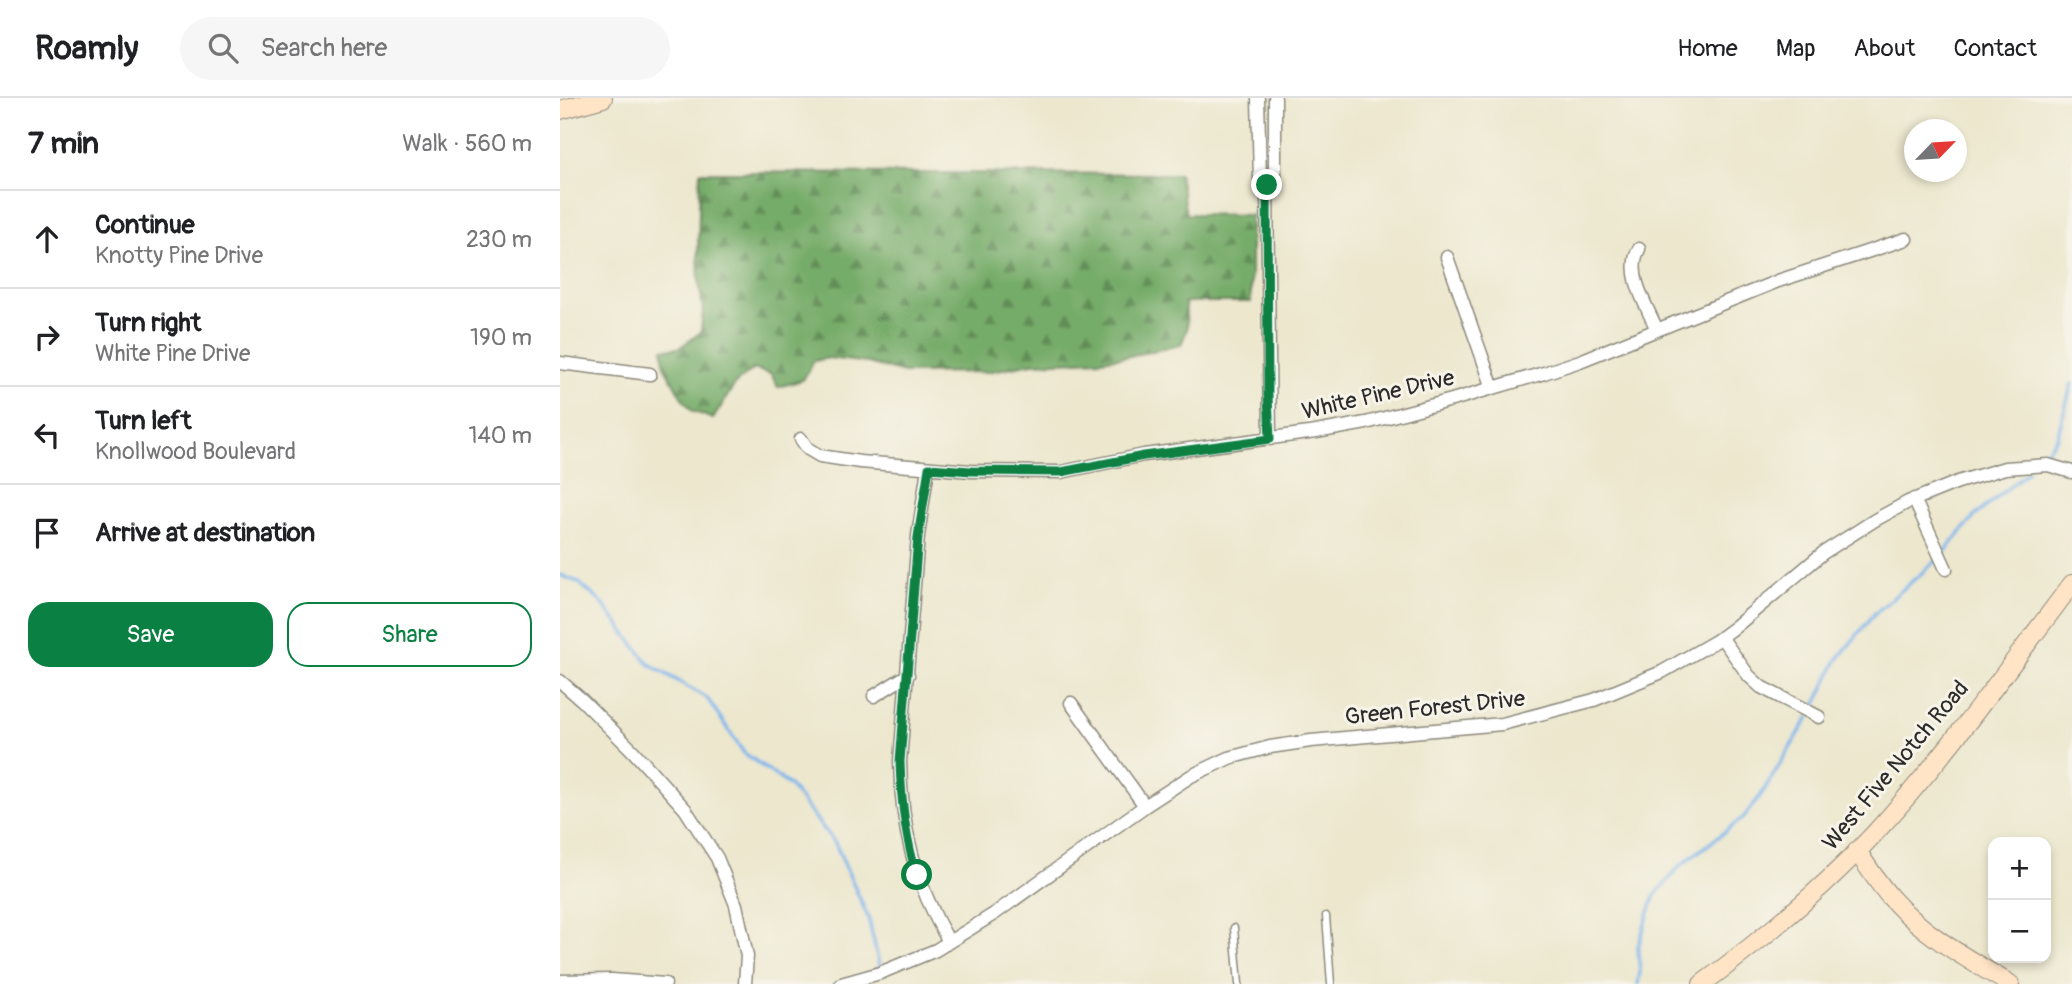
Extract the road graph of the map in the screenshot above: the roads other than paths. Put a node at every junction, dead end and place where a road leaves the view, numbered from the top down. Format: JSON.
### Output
{"nodes":[{"id":1,"x":603,"y":98,"type":"edge"},
{"id":2,"x":1258,"y":98,"type":"edge"},
{"id":3,"x":1275,"y":98,"type":"edge"},
{"id":4,"x":560,"y":110,"type":"edge"},
{"id":5,"x":1267,"y":185,"type":"junction"},
{"id":6,"x":1906,"y":239,"type":"dead end"},
{"id":7,"x":1639,"y":249,"type":"dead end"},
{"id":8,"x":1447,"y":257,"type":"dead end"},
{"id":9,"x":1657,"y":330,"type":"junction"},
{"id":10,"x":560,"y":363,"type":"edge"},
{"id":11,"x":650,"y":374,"type":"dead end"},
{"id":12,"x":1493,"y":388,"type":"junction"},
{"id":13,"x":801,"y":439,"type":"dead end"},
{"id":14,"x":1270,"y":439,"type":"junction"},
{"id":15,"x":929,"y":468,"type":"junction"},
{"id":16,"x":2072,"y":472,"type":"edge"},
{"id":17,"x":1914,"y":499,"type":"junction"},
{"id":18,"x":1946,"y":569,"type":"dead end"},
{"id":19,"x":2072,"y":584,"type":"edge"},
{"id":20,"x":1721,"y":637,"type":"junction"},
{"id":21,"x":908,"y":675,"type":"junction"},
{"id":22,"x":560,"y":681,"type":"edge"},
{"id":23,"x":874,"y":696,"type":"dead end"},
{"id":24,"x":1071,"y":702,"type":"dead end"},
{"id":25,"x":1819,"y":717,"type":"dead end"},
{"id":26,"x":1145,"y":806,"type":"junction"},
{"id":27,"x":1857,"y":851,"type":"junction"},
{"id":28,"x":1326,"y":916,"type":"dead end"},
{"id":29,"x":1234,"y":928,"type":"dead end"},
{"id":30,"x":949,"y":942,"type":"junction"},
{"id":31,"x":560,"y":981,"type":"edge"},
{"id":32,"x":664,"y":984,"type":"edge"},
{"id":33,"x":746,"y":984,"type":"edge"},
{"id":34,"x":841,"y":984,"type":"edge"},
{"id":35,"x":1239,"y":984,"type":"edge"},
{"id":36,"x":1331,"y":984,"type":"edge"},
{"id":37,"x":1702,"y":984,"type":"edge"},
{"id":38,"x":2010,"y":984,"type":"edge"}],
"edges":[{"from":1,"to":4,"type":"street"},
{"from":2,"to":5,"type":"street"},
{"from":3,"to":5,"type":"street"},
{"from":5,"to":14,"type":"street"},
{"from":6,"to":9,"type":"street","name":"White Pine Drive"},
{"from":7,"to":9,"type":"street"},
{"from":8,"to":12,"type":"street"},
{"from":9,"to":12,"type":"street","name":"White Pine Drive"},
{"from":10,"to":11,"type":"street"},
{"from":12,"to":14,"type":"street","name":"White Pine Drive"},
{"from":13,"to":15,"type":"street","name":"White Pine Drive"},
{"from":14,"to":15,"type":"street","name":"White Pine Drive"},
{"from":15,"to":21,"type":"street"},
{"from":16,"to":17,"type":"street","name":"Green Forest Drive"},
{"from":17,"to":18,"type":"street"},
{"from":17,"to":20,"type":"street","name":"Green Forest Drive"},
{"from":19,"to":27,"type":"street","name":"West Five Notch Road"},
{"from":20,"to":25,"type":"street"},
{"from":20,"to":26,"type":"street","name":"Green Forest Drive"},
{"from":21,"to":23,"type":"street"},
{"from":21,"to":30,"type":"street"},
{"from":22,"to":33,"type":"street"},
{"from":24,"to":26,"type":"street"},
{"from":26,"to":30,"type":"street","name":"Green Forest Drive"},
{"from":27,"to":37,"type":"street","name":"West Five Notch Road"},
{"from":27,"to":38,"type":"street"},
{"from":28,"to":36,"type":"lane"},
{"from":29,"to":35,"type":"lane"},
{"from":30,"to":34,"type":"street","name":"Green Forest Drive"},
{"from":31,"to":32,"type":"street"}]}
